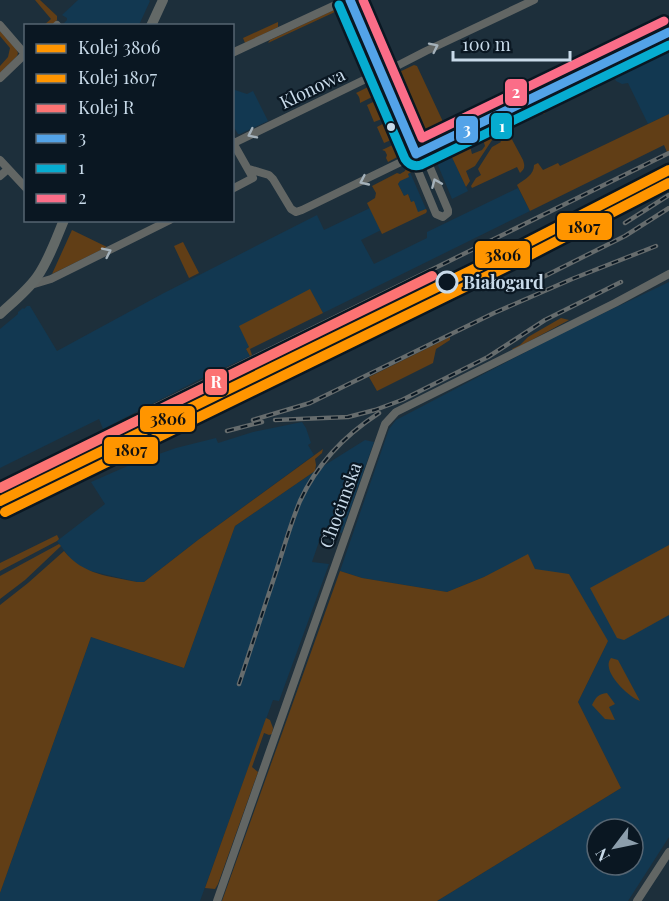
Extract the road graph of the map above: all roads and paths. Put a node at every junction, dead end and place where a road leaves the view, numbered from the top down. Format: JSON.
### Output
{"nodes":[{"id":1,"x":163,"y":0,"type":"edge"},
{"id":2,"x":348,"y":0,"type":"edge"},
{"id":3,"x":534,"y":0,"type":"edge"},
{"id":4,"x":152,"y":24,"type":"edge"},
{"id":5,"x":0,"y":25,"type":"edge"},
{"id":6,"x":669,"y":32,"type":"edge"},
{"id":7,"x":234,"y":52,"type":"edge"},
{"id":8,"x":24,"y":53,"type":"edge"},
{"id":9,"x":24,"y":55,"type":"edge"},
{"id":10,"x":381,"y":74,"type":"junction"},
{"id":11,"x":0,"y":78,"type":"edge"},
{"id":12,"x":234,"y":142,"type":"edge"},
{"id":13,"x":234,"y":144,"type":"edge"},
{"id":14,"x":419,"y":152,"type":"junction"},
{"id":15,"x":0,"y":160,"type":"edge"},
{"id":16,"x":8,"y":169,"type":"junction"},
{"id":17,"x":249,"y":169,"type":"junction"},
{"id":18,"x":0,"y":176,"type":"edge"},
{"id":19,"x":24,"y":186,"type":"edge"},
{"id":20,"x":234,"y":188,"type":"edge"},
{"id":21,"x":62,"y":222,"type":"edge"},
{"id":22,"x":166,"y":222,"type":"edge"},
{"id":23,"x":669,"y":274,"type":"edge"},
{"id":24,"x":31,"y":285,"type":"junction"},
{"id":25,"x":0,"y":314,"type":"edge"},
{"id":26,"x":669,"y":852,"type":"edge"},
{"id":27,"x":217,"y":901,"type":"edge"},
{"id":28,"x":637,"y":901,"type":"edge"}],
"edges":[{"from":1,"to":4,"type":"street"},
{"from":2,"to":7,"type":"street"},
{"from":2,"to":10,"type":"street"},
{"from":10,"to":3,"type":"street","name":"Klonowa","one_way":true},
{"from":5,"to":8,"type":"street"},
{"from":6,"to":14,"type":"street"},
{"from":9,"to":11,"type":"street"},
{"from":10,"to":12,"type":"street","name":"Klonowa","one_way":true},
{"from":10,"to":14,"type":"street"},
{"from":13,"to":17,"type":"street"},
{"from":14,"to":14,"type":"street","one_way":true},
{"from":14,"to":17,"type":"street","one_way":true},
{"from":15,"to":16,"type":"street"},
{"from":16,"to":18,"type":"street"},
{"from":16,"to":19,"type":"street"},
{"from":17,"to":20,"type":"street"},
{"from":21,"to":24,"type":"street"},
{"from":24,"to":22,"type":"street","one_way":true},
{"from":23,"to":27,"type":"street","name":"Chocimska"},
{"from":24,"to":25,"type":"street"},
{"from":26,"to":28,"type":"street"}]}
